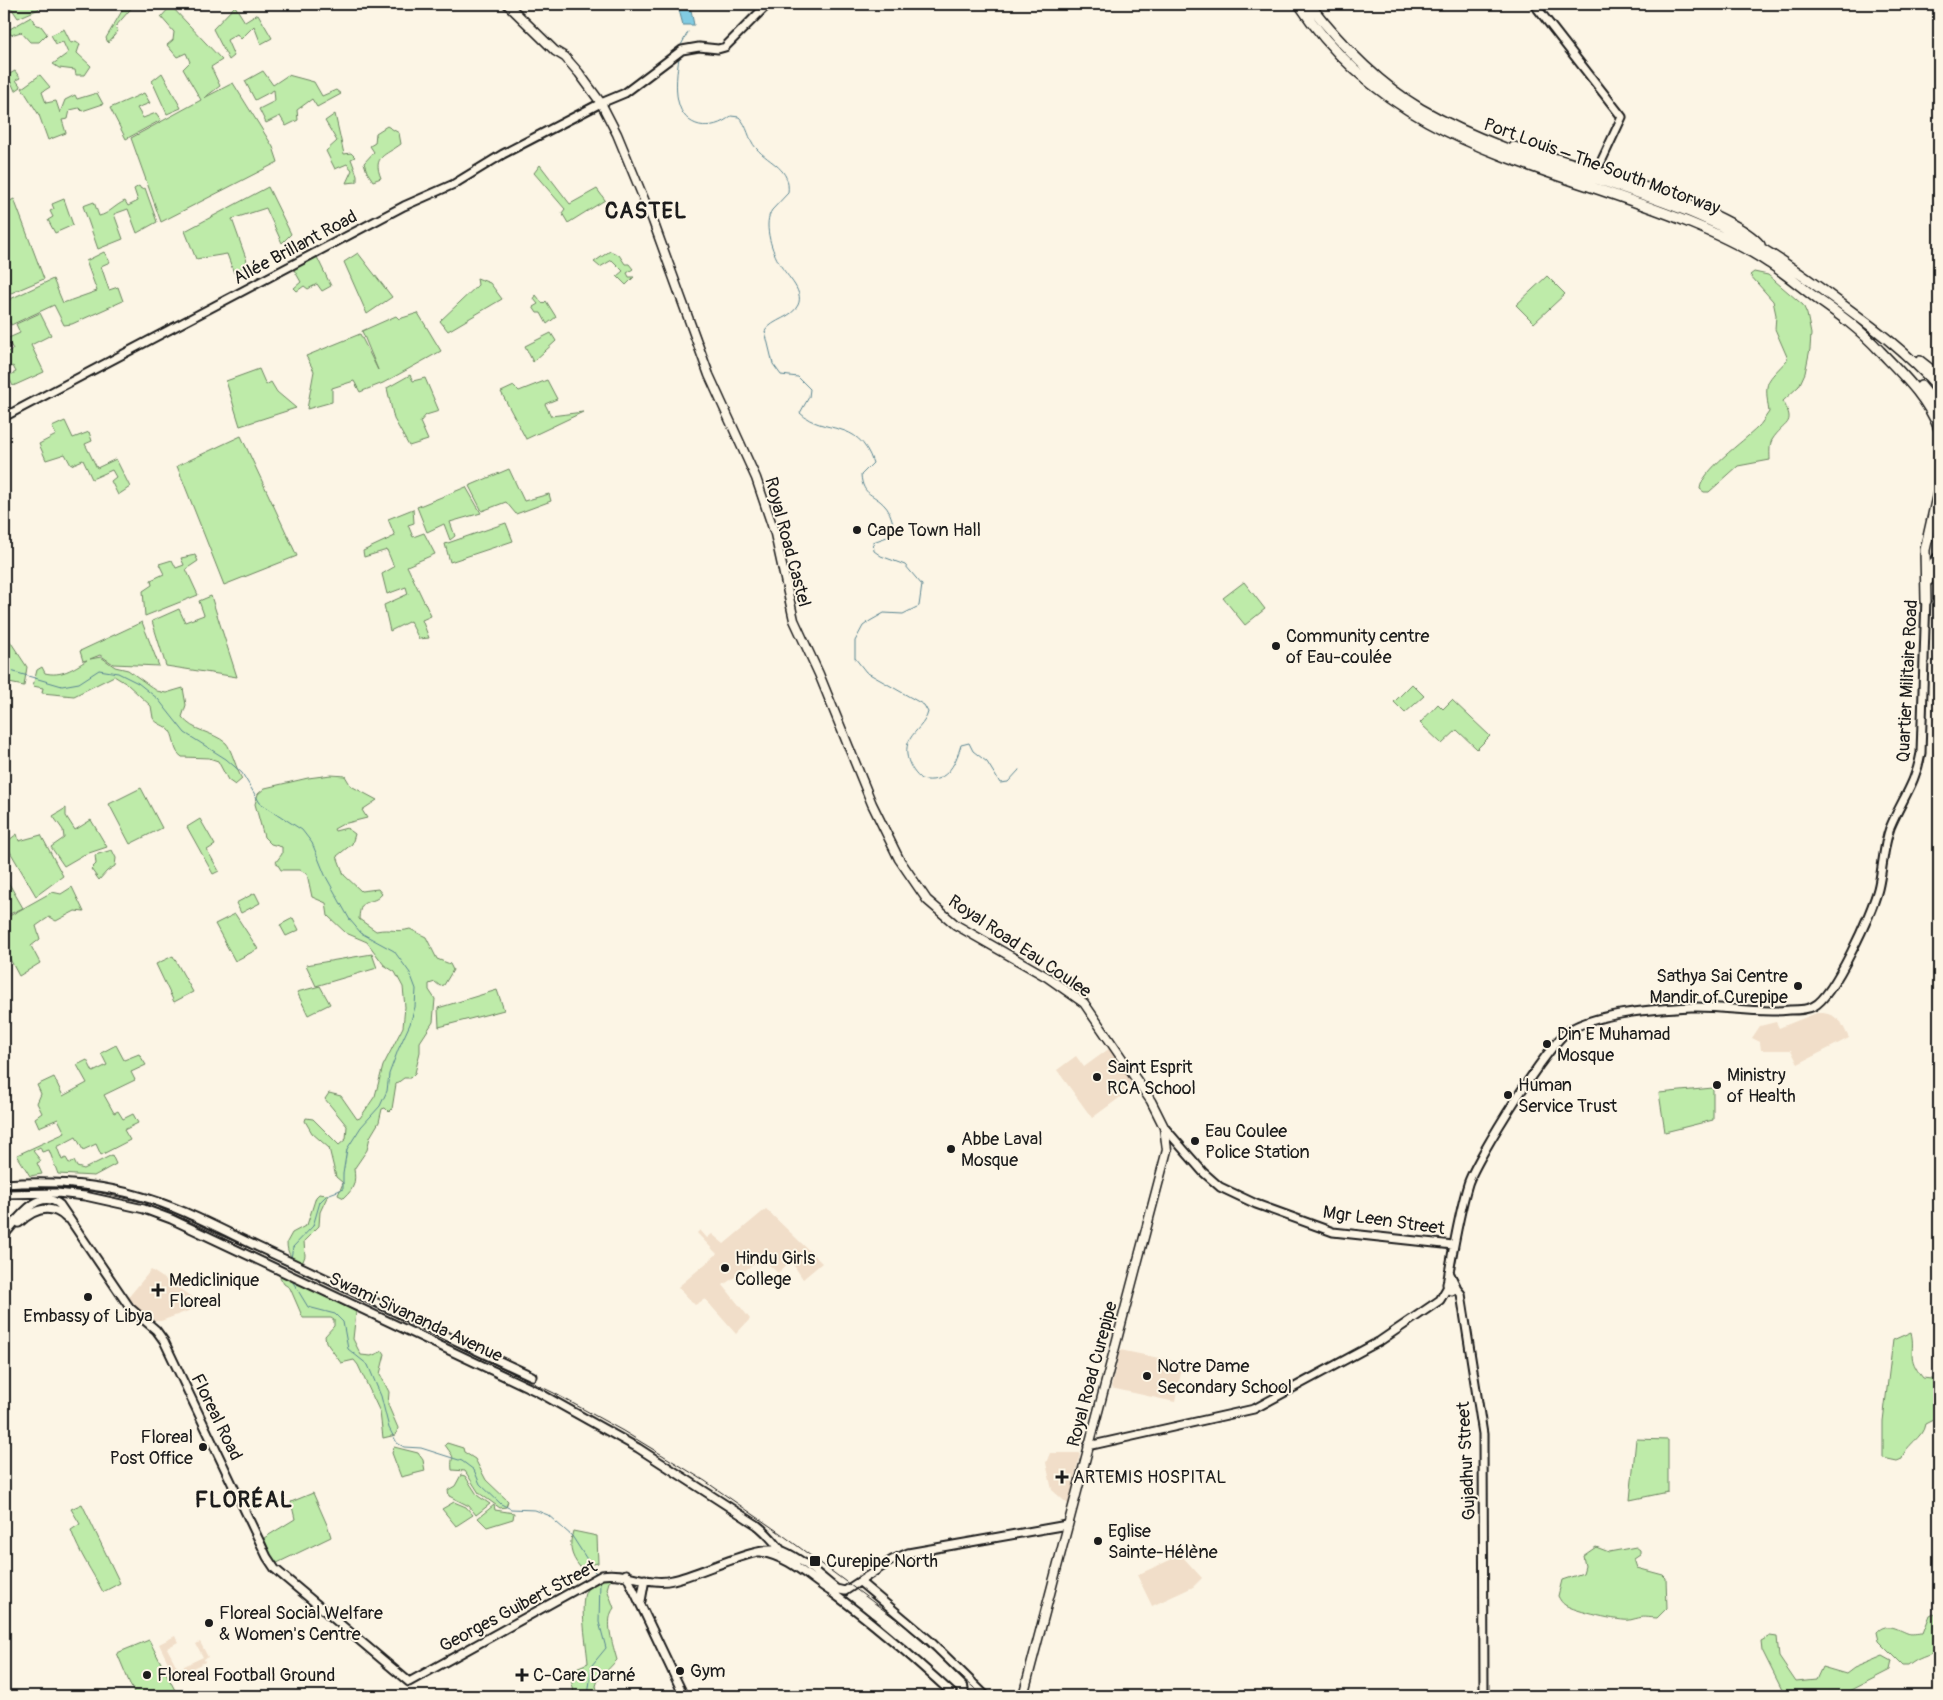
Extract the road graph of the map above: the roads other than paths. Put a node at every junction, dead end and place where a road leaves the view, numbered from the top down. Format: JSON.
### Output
{"nodes":[{"id":1,"x":507,"y":4,"type":"edge"},
{"id":2,"x":768,"y":4,"type":"edge"},
{"id":3,"x":1299,"y":4,"type":"edge"},
{"id":4,"x":1309,"y":4,"type":"edge"},
{"id":5,"x":1534,"y":4,"type":"edge"},
{"id":6,"x":600,"y":103,"type":"junction"},
{"id":7,"x":1473,"y":136,"type":"junction"},
{"id":8,"x":1606,"y":153,"type":"junction"},
{"id":9,"x":1588,"y":170,"type":"junction"},
{"id":10,"x":1609,"y":176,"type":"junction"},
{"id":11,"x":1763,"y":248,"type":"junction"},
{"id":12,"x":1849,"y":320,"type":"junction"},
{"id":13,"x":1876,"y":328,"type":"junction"},
{"id":14,"x":1939,"y":376,"type":"edge"},
{"id":15,"x":1939,"y":388,"type":"edge"},
{"id":16,"x":1939,"y":408,"type":"edge"},
{"id":17,"x":4,"y":417,"type":"edge"},
{"id":18,"x":1939,"y":429,"type":"edge"},
{"id":19,"x":1939,"y":488,"type":"edge"},
{"id":20,"x":1938,"y":558,"type":"edge"},
{"id":21,"x":1926,"y":600,"type":"junction"},
{"id":22,"x":927,"y":900,"type":"joint"},
{"id":23,"x":1164,"y":1127,"type":"junction"},
{"id":24,"x":1178,"y":1145,"type":"junction"},
{"id":25,"x":1167,"y":1147,"type":"junction"},
{"id":26,"x":4,"y":1184,"type":"edge"},
{"id":27,"x":4,"y":1194,"type":"edge"},
{"id":28,"x":4,"y":1235,"type":"edge"},
{"id":29,"x":1453,"y":1245,"type":"junction"},
{"id":30,"x":1451,"y":1286,"type":"junction"},
{"id":31,"x":532,"y":1376,"type":"dead end"},
{"id":32,"x":1088,"y":1446,"type":"junction"},
{"id":33,"x":1067,"y":1525,"type":"junction"},
{"id":34,"x":775,"y":1540,"type":"junction"},
{"id":35,"x":768,"y":1549,"type":"junction"},
{"id":36,"x":782,"y":1551,"type":"junction"},
{"id":37,"x":761,"y":1552,"type":"junction"},
{"id":38,"x":796,"y":1566,"type":"junction"},
{"id":39,"x":626,"y":1574,"type":"junction"},
{"id":40,"x":645,"y":1580,"type":"junction"},
{"id":41,"x":860,"y":1582,"type":"junction"},
{"id":42,"x":832,"y":1590,"type":"junction"},
{"id":43,"x":641,"y":1603,"type":"junction"},
{"id":44,"x":972,"y":1681,"type":"junction"},
{"id":45,"x":409,"y":1682,"type":"joint"},
{"id":46,"x":684,"y":1696,"type":"edge"},
{"id":47,"x":955,"y":1696,"type":"edge"},
{"id":48,"x":974,"y":1696,"type":"edge"},
{"id":49,"x":986,"y":1696,"type":"edge"},
{"id":50,"x":1022,"y":1696,"type":"edge"},
{"id":51,"x":1484,"y":1696,"type":"edge"}],
"edges":[{"from":1,"to":6,"type":"main road","name":"Royal Road Castel"},
{"from":2,"to":6,"type":"main road","name":"Allée Brillant Road"},
{"from":3,"to":12,"type":"highway","name":"Port Louis – The South Motorway"},
{"from":4,"to":7,"type":"highway","name":"Port Louis – The South Motorway"},
{"from":5,"to":8,"type":"main road"},
{"from":6,"to":17,"type":"main road","name":"Allée Brillant Road"},
{"from":6,"to":22,"type":"main road","name":"Royal Road Castel"},
{"from":7,"to":9,"type":"highway"},
{"from":7,"to":11,"type":"highway","name":"Port Louis – The South Motorway"},
{"from":8,"to":9,"type":"main road"},
{"from":8,"to":10,"type":"main road"},
{"from":9,"to":10,"type":"highway"},
{"from":10,"to":11,"type":"highway"},
{"from":11,"to":13,"type":"highway","name":"Port Louis – The South Motorway"},
{"from":12,"to":16,"type":"highway"},
{"from":12,"to":18,"type":"highway"},
{"from":13,"to":14,"type":"highway"},
{"from":13,"to":15,"type":"highway","name":"Port Louis – The South Motorway"},
{"from":19,"to":21,"type":"highway"},
{"from":20,"to":21,"type":"main road","name":"Quartier Militaire Road"},
{"from":21,"to":29,"type":"main road","name":"Quartier Militaire Road"},
{"from":22,"to":23,"type":"main road","name":"Royal Road Eau Coulee"},
{"from":23,"to":24,"type":"main road","name":"Mgr Leen Street"},
{"from":23,"to":25,"type":"main road","name":"Royal Road Eau Coulee"},
{"from":24,"to":25,"type":"main road"},
{"from":24,"to":29,"type":"main road","name":"Mgr Leen Street"},
{"from":25,"to":32,"type":"main road","name":"Royal Road Curepipe"},
{"from":26,"to":31,"type":"main road"},
{"from":27,"to":34,"type":"main road","name":"Swami Sivananda Avenue"},
{"from":28,"to":45,"type":"main road","name":"Floreal Road"},
{"from":29,"to":30,"type":"main road","name":"Quartier Militaire Road"},
{"from":30,"to":32,"type":"main road"},
{"from":30,"to":51,"type":"main road","name":"Gujadhur Street"},
{"from":32,"to":33,"type":"main road","name":"Royal Road Curepipe"},
{"from":33,"to":41,"type":"main road"},
{"from":33,"to":50,"type":"main road","name":"Royal Road Curepipe"},
{"from":34,"to":35,"type":"main road"},
{"from":34,"to":36,"type":"main road","name":"Swami Sivananda Avenue"},
{"from":35,"to":36,"type":"main road"},
{"from":35,"to":37,"type":"main road","name":"Georges Guibert Street"},
{"from":36,"to":38,"type":"main road"},
{"from":36,"to":42,"type":"main road"},
{"from":37,"to":38,"type":"main road"},
{"from":37,"to":40,"type":"main road","name":"Georges Guibert Street"},
{"from":38,"to":42,"type":"main road"},
{"from":39,"to":40,"type":"main road","name":"Georges Guibert Street"},
{"from":39,"to":43,"type":"main road"},
{"from":39,"to":45,"type":"main road","name":"Georges Guibert Street"},
{"from":40,"to":43,"type":"main road"},
{"from":41,"to":42,"type":"main road"},
{"from":41,"to":44,"type":"main road"},
{"from":42,"to":47,"type":"main road"},
{"from":43,"to":46,"type":"main road"},
{"from":44,"to":48,"type":"main road"},
{"from":44,"to":49,"type":"main road"}]}
